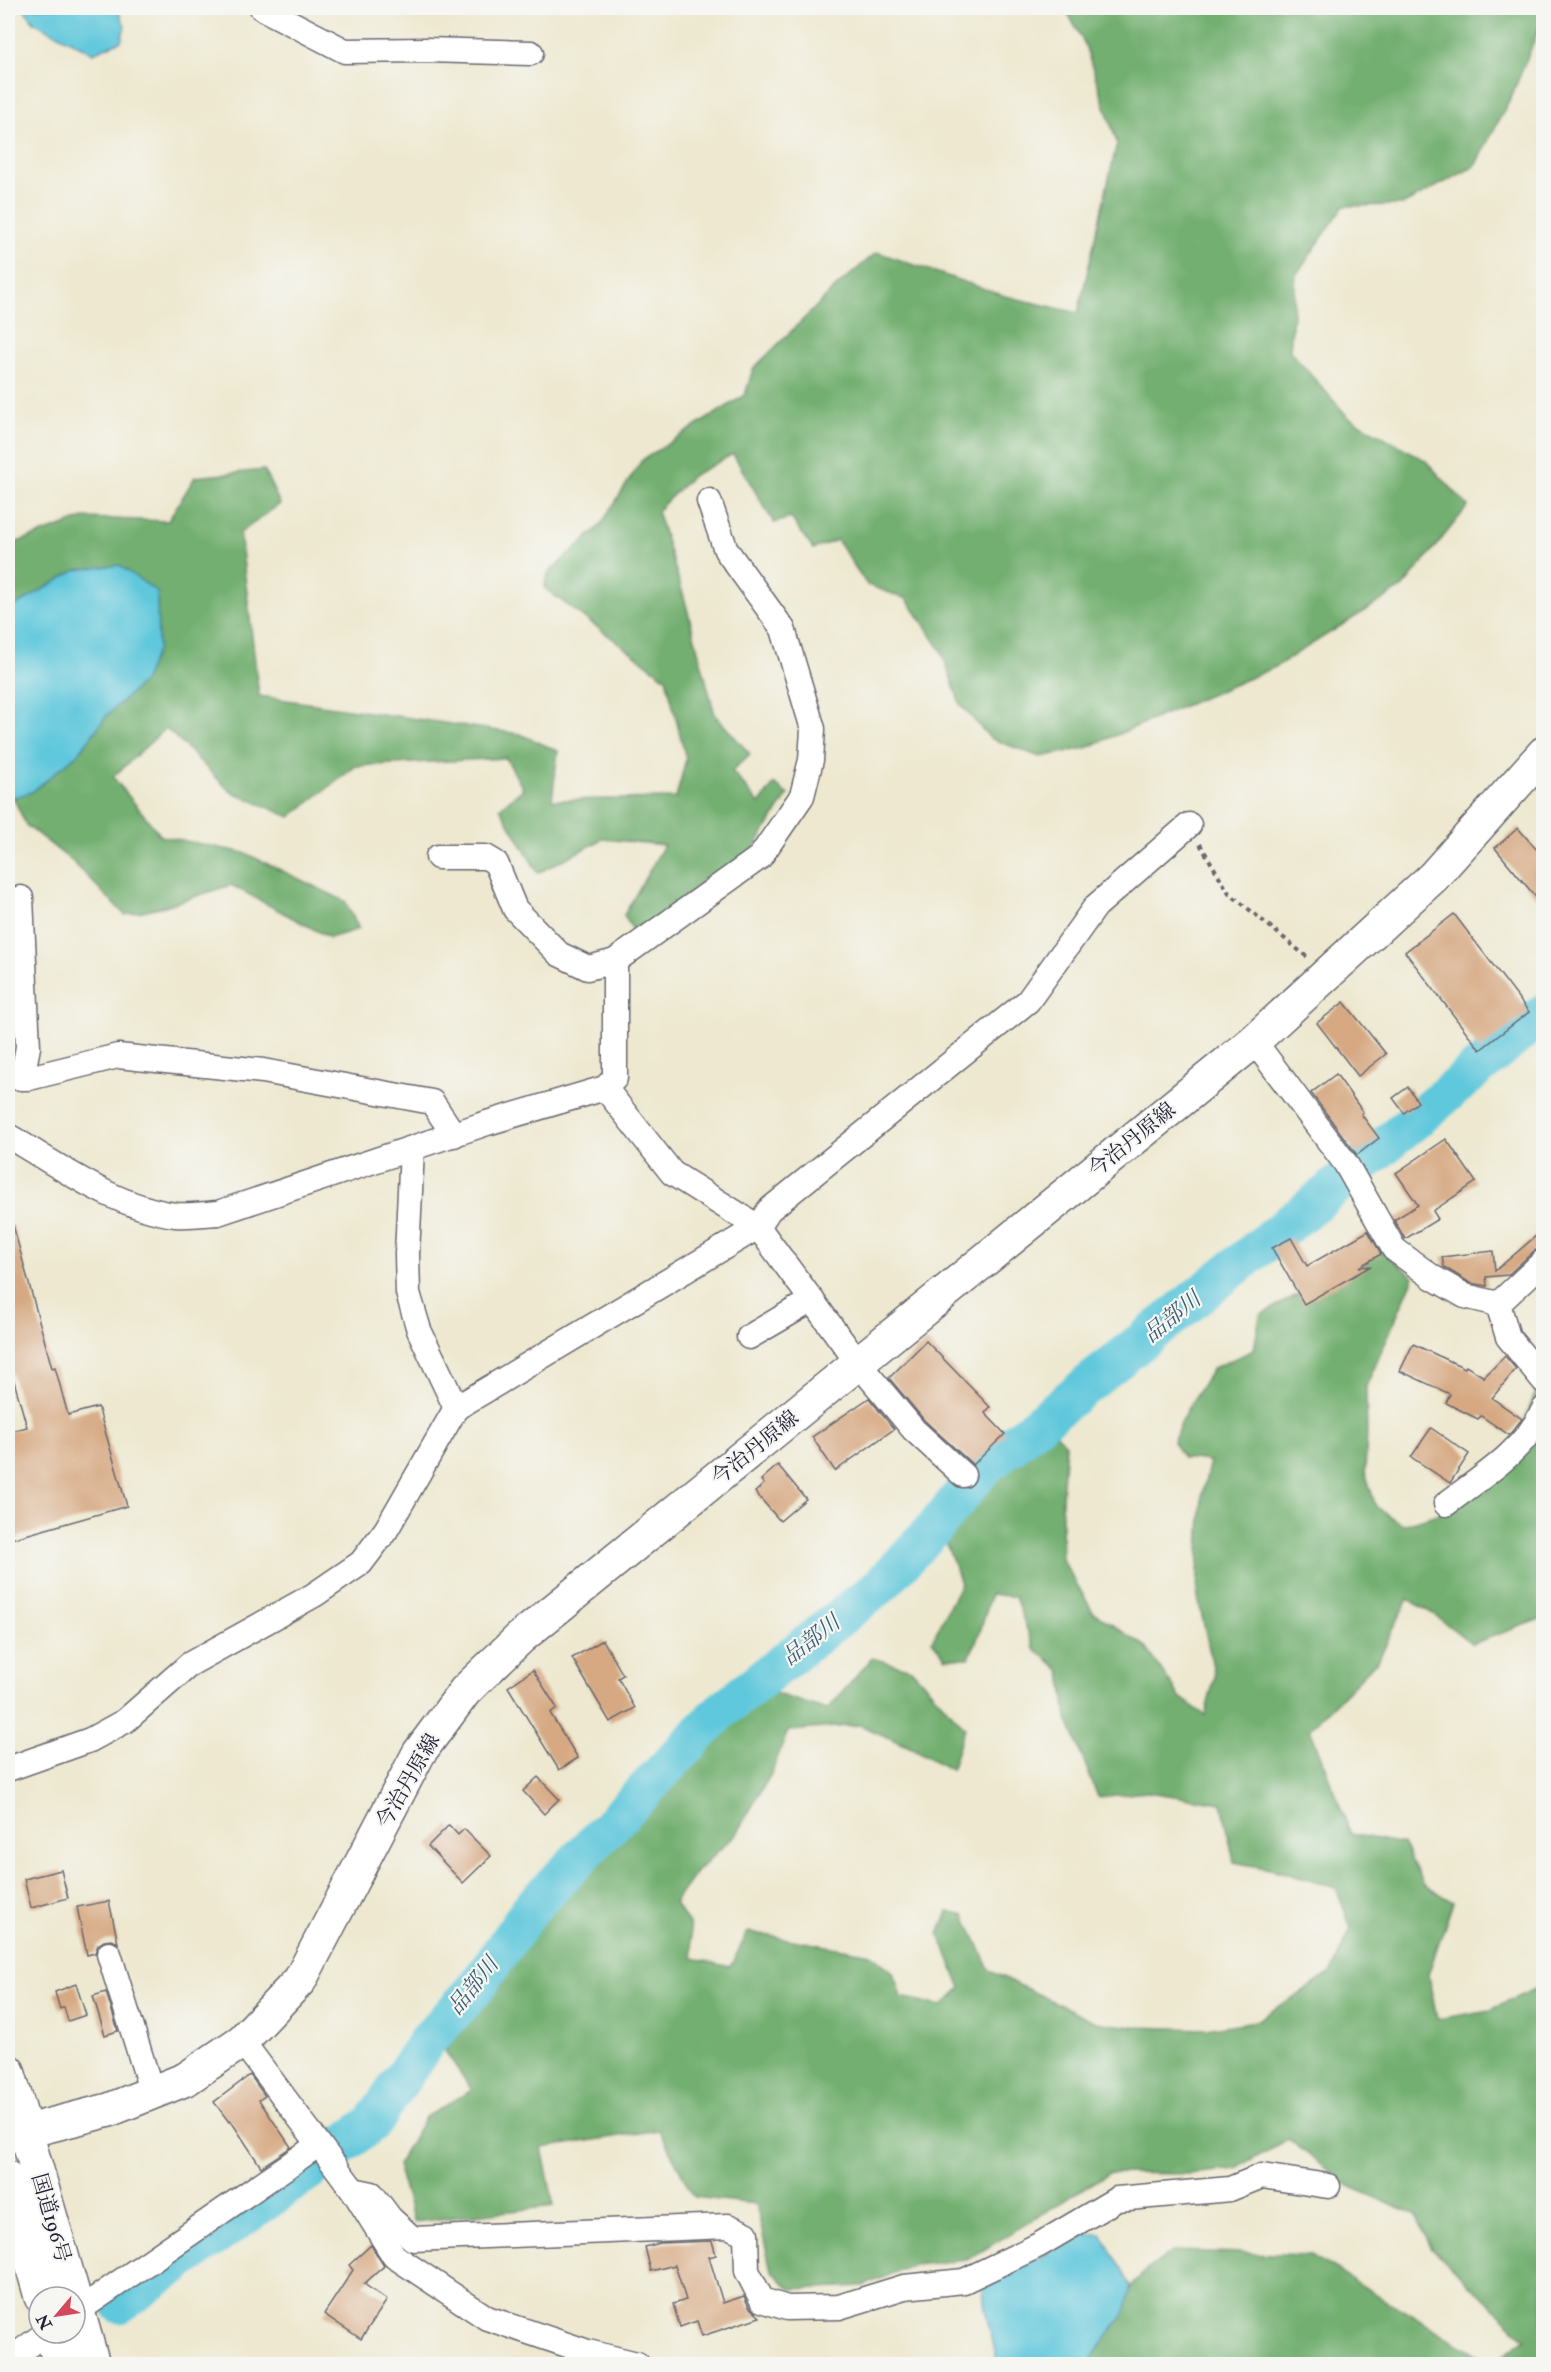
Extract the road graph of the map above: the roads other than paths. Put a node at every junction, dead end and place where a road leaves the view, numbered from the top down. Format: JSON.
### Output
{"nodes":[{"id":1,"x":262,"y":8,"type":"edge"},
{"id":2,"x":531,"y":53,"type":"dead end"},
{"id":3,"x":709,"y":501,"type":"dead end"},
{"id":4,"x":1544,"y":753,"type":"edge"},
{"id":5,"x":1189,"y":825,"type":"road end"},
{"id":6,"x":438,"y":857,"type":"dead end"},
{"id":7,"x":21,"y":898,"type":"dead end"},
{"id":8,"x":615,"y":961,"type":"junction"},
{"id":9,"x":1254,"y":1041,"type":"junction"},
{"id":10,"x":15,"y":1077,"type":"edge"},
{"id":11,"x":605,"y":1088,"type":"junction"},
{"id":12,"x":454,"y":1135,"type":"junction"},
{"id":13,"x":8,"y":1136,"type":"edge"},
{"id":14,"x":412,"y":1149,"type":"junction"},
{"id":15,"x":758,"y":1227,"type":"junction"},
{"id":16,"x":1544,"y":1261,"type":"edge"},
{"id":17,"x":812,"y":1300,"type":"junction"},
{"id":18,"x":1498,"y":1304,"type":"junction"},
{"id":19,"x":749,"y":1337,"type":"dead end"},
{"id":20,"x":858,"y":1363,"type":"junction"},
{"id":21,"x":1544,"y":1380,"type":"edge"},
{"id":22,"x":456,"y":1408,"type":"junction"},
{"id":23,"x":1544,"y":1408,"type":"edge"},
{"id":24,"x":963,"y":1475,"type":"dead end"},
{"id":25,"x":1446,"y":1504,"type":"dead end"},
{"id":26,"x":8,"y":1769,"type":"edge"},
{"id":27,"x":109,"y":1954,"type":"dead end"},
{"id":28,"x":242,"y":2041,"type":"junction"},
{"id":29,"x":8,"y":2071,"type":"edge"},
{"id":30,"x":152,"y":2093,"type":"junction"},
{"id":31,"x":17,"y":2133,"type":"edge"},
{"id":32,"x":318,"y":2145,"type":"junction"},
{"id":33,"x":8,"y":2178,"type":"edge"},
{"id":34,"x":1328,"y":2186,"type":"dead end"},
{"id":35,"x":353,"y":2190,"type":"junction"},
{"id":36,"x":38,"y":2285,"type":"edge"},
{"id":37,"x":68,"y":2285,"type":"edge"},
{"id":38,"x":87,"y":2297,"type":"edge"},
{"id":39,"x":87,"y":2344,"type":"edge"},
{"id":40,"x":30,"y":2345,"type":"edge"},
{"id":41,"x":54,"y":2345,"type":"edge"},
{"id":42,"x":8,"y":2361,"type":"edge"},
{"id":43,"x":60,"y":2364,"type":"edge"},
{"id":44,"x":93,"y":2364,"type":"edge"},
{"id":45,"x":637,"y":2364,"type":"edge"}],
"edges":[{"from":1,"to":2,"type":"street"},
{"from":3,"to":8,"type":"street"},
{"from":4,"to":9,"type":"main road","name":"今治丹原線"},
{"from":5,"to":15,"type":"street"},
{"from":6,"to":8,"type":"street"},
{"from":7,"to":10,"type":"street"},
{"from":8,"to":11,"type":"street"},
{"from":9,"to":18,"type":"street"},
{"from":9,"to":20,"type":"main road","name":"今治丹原線"},
{"from":10,"to":12,"type":"street"},
{"from":11,"to":12,"type":"street"},
{"from":11,"to":15,"type":"street"},
{"from":12,"to":14,"type":"street"},
{"from":13,"to":14,"type":"street"},
{"from":14,"to":22,"type":"street"},
{"from":15,"to":17,"type":"street"},
{"from":15,"to":22,"type":"street"},
{"from":16,"to":18,"type":"street"},
{"from":17,"to":19,"type":"street"},
{"from":17,"to":20,"type":"street"},
{"from":18,"to":21,"type":"street"},
{"from":20,"to":24,"type":"street"},
{"from":20,"to":28,"type":"main road","name":"今治丹原線"},
{"from":22,"to":26,"type":"street"},
{"from":23,"to":25,"type":"street"},
{"from":27,"to":30,"type":"street"},
{"from":28,"to":30,"type":"main road","name":"今治丹原線"},
{"from":28,"to":32,"type":"street"},
{"from":29,"to":31,"type":"main road","name":"国道196号"},
{"from":30,"to":31,"type":"main road","name":"今治丹原線"},
{"from":31,"to":37,"type":"main road","name":"国道196号"},
{"from":32,"to":35,"type":"street"},
{"from":32,"to":38,"type":"street"},
{"from":33,"to":36,"type":"main road","name":"国道196号"},
{"from":34,"to":35,"type":"street"},
{"from":35,"to":45,"type":"street"},
{"from":39,"to":44,"type":"main road","name":"国道196号"},
{"from":40,"to":42,"type":"street"},
{"from":41,"to":43,"type":"main road"}]}
